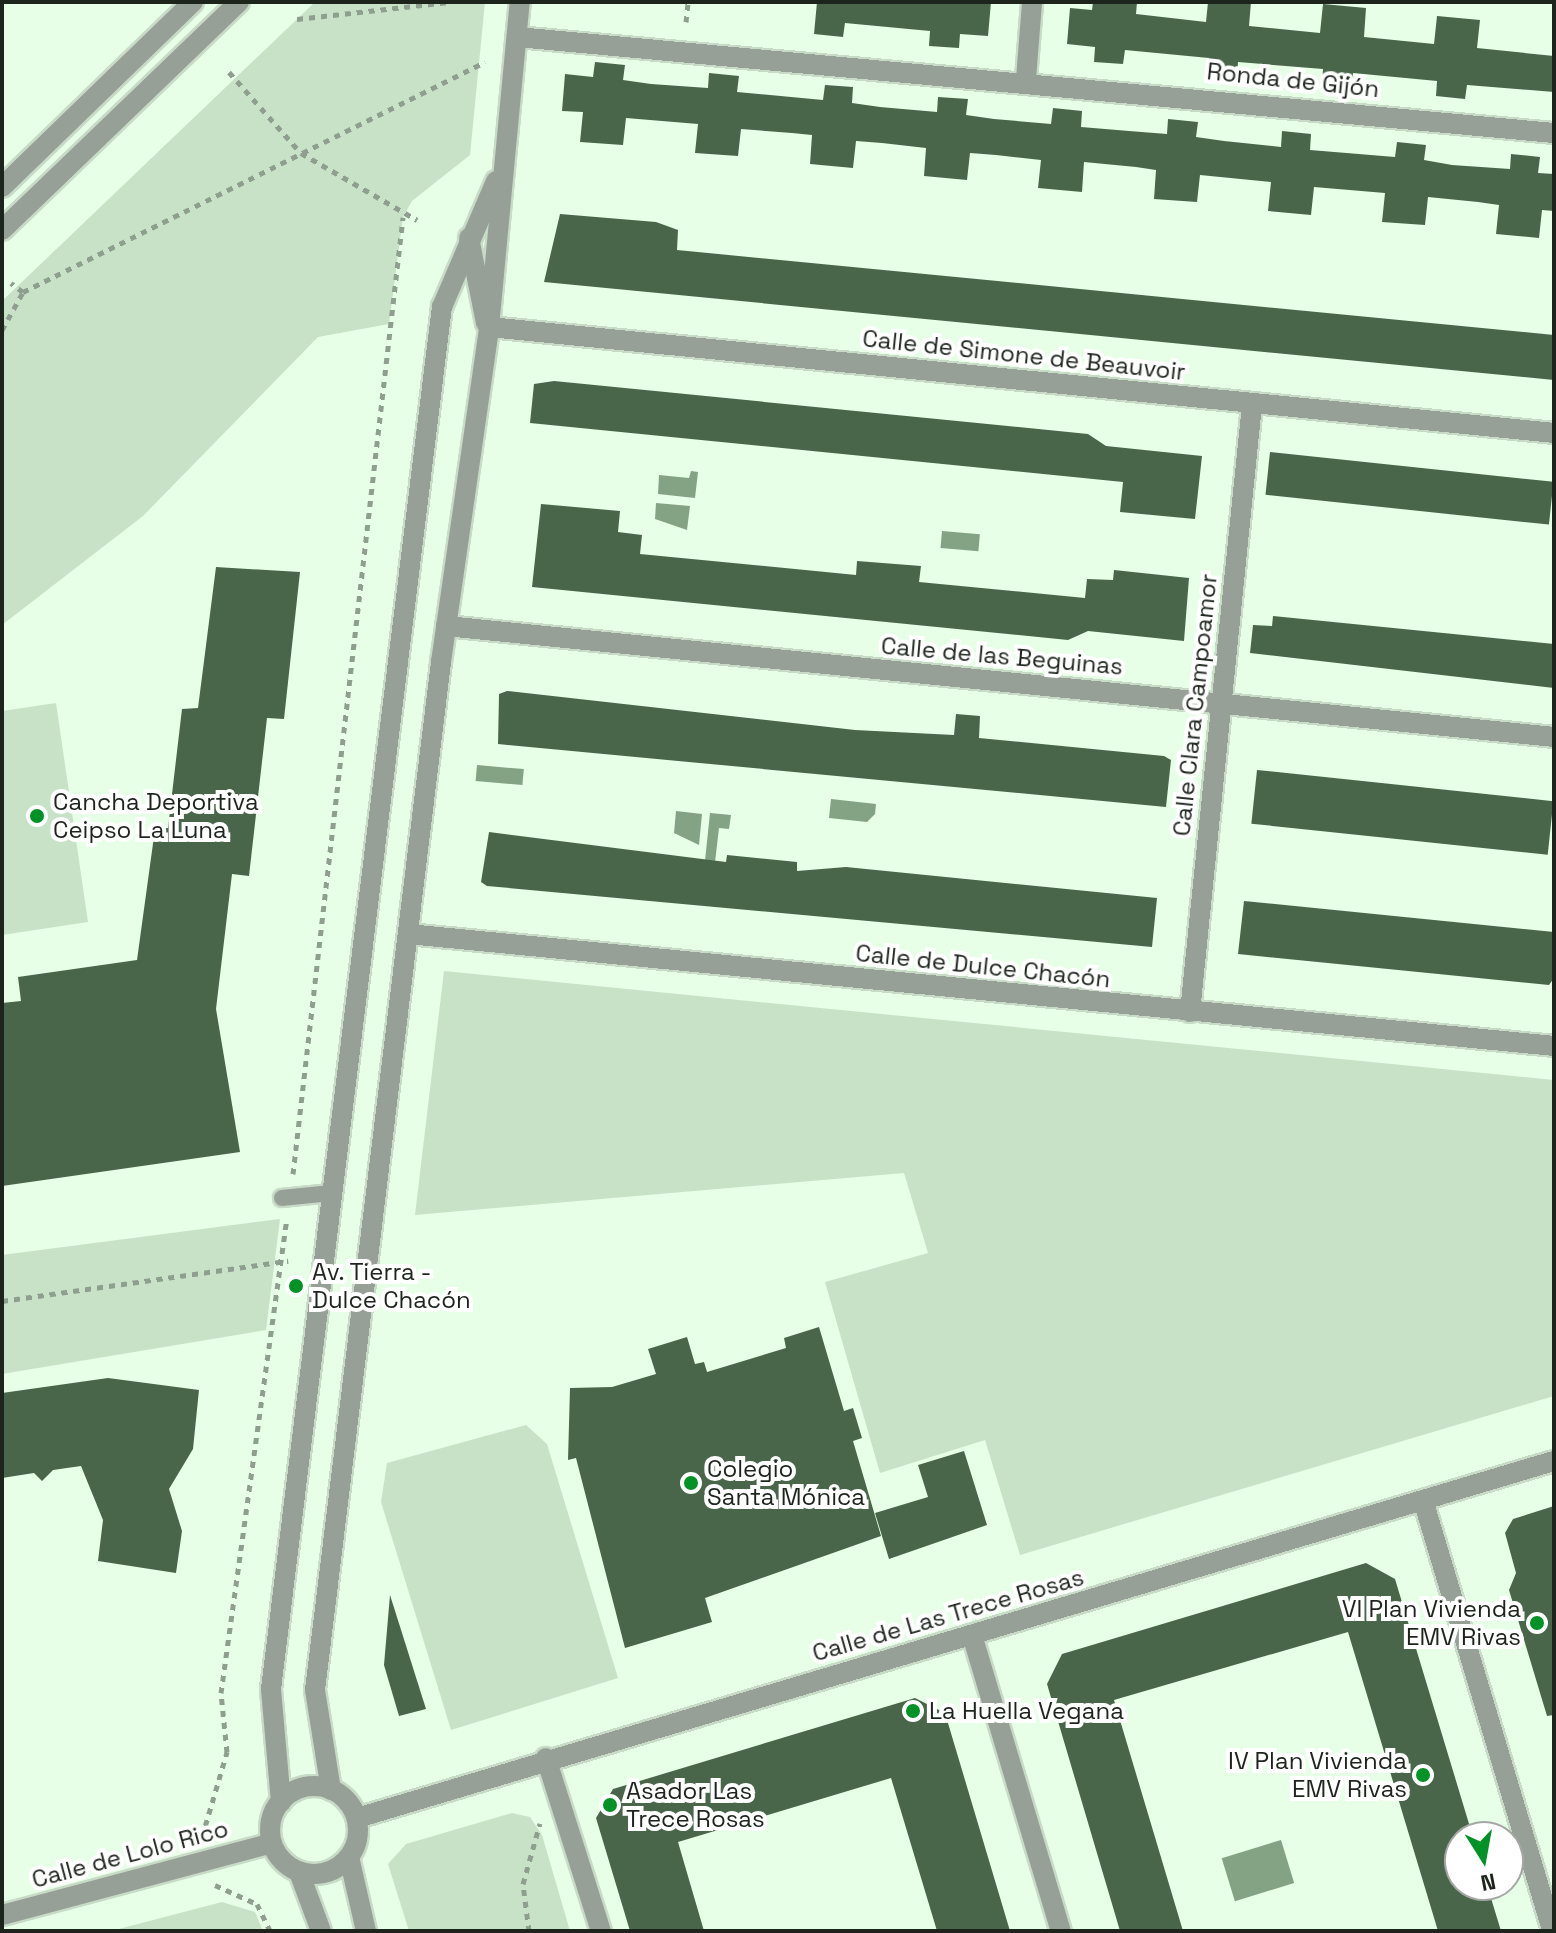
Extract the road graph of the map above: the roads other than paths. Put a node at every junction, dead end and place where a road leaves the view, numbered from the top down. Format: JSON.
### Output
{"nodes":[{"id":1,"x":193,"y":2,"type":"edge"},
{"id":2,"x":239,"y":2,"type":"edge"},
{"id":3,"x":520,"y":2,"type":"edge"},
{"id":4,"x":1032,"y":2,"type":"edge"},
{"id":5,"x":517,"y":37,"type":"junction"},
{"id":6,"x":1026,"y":79,"type":"junction"},
{"id":7,"x":1554,"y":133,"type":"edge"},
{"id":8,"x":504,"y":163,"type":"junction"},
{"id":9,"x":2,"y":187,"type":"edge"},
{"id":10,"x":2,"y":230,"type":"edge"},
{"id":11,"x":469,"y":238,"type":"junction"},
{"id":12,"x":489,"y":327,"type":"junction"},
{"id":13,"x":1252,"y":405,"type":"junction"},
{"id":14,"x":1554,"y":433,"type":"edge"},
{"id":15,"x":446,"y":626,"type":"junction"},
{"id":16,"x":1222,"y":703,"type":"junction"},
{"id":17,"x":1554,"y":737,"type":"edge"},
{"id":18,"x":408,"y":934,"type":"junction"},
{"id":19,"x":1190,"y":1012,"type":"junction"},
{"id":20,"x":1554,"y":1046,"type":"edge"},
{"id":21,"x":331,"y":1193,"type":"junction"},
{"id":22,"x":286,"y":1198,"type":"road end"},
{"id":23,"x":1554,"y":1461,"type":"edge"},
{"id":24,"x":1423,"y":1500,"type":"junction"},
{"id":25,"x":972,"y":1635,"type":"junction"},
{"id":26,"x":546,"y":1758,"type":"junction"},
{"id":27,"x":331,"y":1790,"type":"junction"},
{"id":28,"x":281,"y":1802,"type":"junction"},
{"id":29,"x":357,"y":1818,"type":"junction"},
{"id":30,"x":272,"y":1843,"type":"junction"},
{"id":31,"x":349,"y":1857,"type":"junction"},
{"id":32,"x":299,"y":1872,"type":"junction"},
{"id":33,"x":2,"y":1915,"type":"edge"},
{"id":34,"x":321,"y":1931,"type":"edge"},
{"id":35,"x":366,"y":1931,"type":"edge"},
{"id":36,"x":601,"y":1931,"type":"edge"},
{"id":37,"x":1061,"y":1931,"type":"edge"},
{"id":38,"x":1552,"y":1931,"type":"edge"}],
"edges":[{"from":1,"to":9,"type":"street"},
{"from":2,"to":10,"type":"street"},
{"from":3,"to":5,"type":"street"},
{"from":4,"to":6,"type":"street"},
{"from":5,"to":6,"type":"street","name":"Ronda de Gijón"},
{"from":5,"to":8,"type":"street"},
{"from":6,"to":7,"type":"street","name":"Ronda de Gijón"},
{"from":8,"to":11,"type":"street"},
{"from":8,"to":12,"type":"street"},
{"from":11,"to":12,"type":"street"},
{"from":11,"to":21,"type":"street"},
{"from":12,"to":13,"type":"street","name":"Calle de Simone de Beauvoir"},
{"from":12,"to":15,"type":"street"},
{"from":13,"to":14,"type":"street","name":"Calle de Simone de Beauvoir"},
{"from":13,"to":16,"type":"street","name":"Calle Clara Campoamor"},
{"from":15,"to":16,"type":"street","name":"Calle de las Beguinas"},
{"from":15,"to":18,"type":"street"},
{"from":16,"to":17,"type":"street","name":"Calle de las Beguinas"},
{"from":16,"to":19,"type":"street","name":"Calle Clara Campoamor"},
{"from":18,"to":19,"type":"street","name":"Calle de Dulce Chacón"},
{"from":18,"to":27,"type":"street"},
{"from":19,"to":20,"type":"street","name":"Calle de Dulce Chacón"},
{"from":21,"to":22,"type":"lane"},
{"from":21,"to":28,"type":"street"},
{"from":23,"to":24,"type":"street","name":"Calle de Las Trece Rosas"},
{"from":24,"to":25,"type":"street","name":"Calle de Las Trece Rosas"},
{"from":24,"to":38,"type":"street"},
{"from":25,"to":26,"type":"street","name":"Calle de Las Trece Rosas"},
{"from":25,"to":37,"type":"street"},
{"from":26,"to":29,"type":"street","name":"Calle de Las Trece Rosas"},
{"from":26,"to":36,"type":"street"},
{"from":27,"to":28,"type":"street"},
{"from":27,"to":29,"type":"street"},
{"from":28,"to":30,"type":"street"},
{"from":29,"to":31,"type":"street"},
{"from":30,"to":32,"type":"street"},
{"from":30,"to":33,"type":"street","name":"Calle de Lolo Rico"},
{"from":31,"to":32,"type":"street"},
{"from":31,"to":35,"type":"street"},
{"from":32,"to":34,"type":"street"}]}
